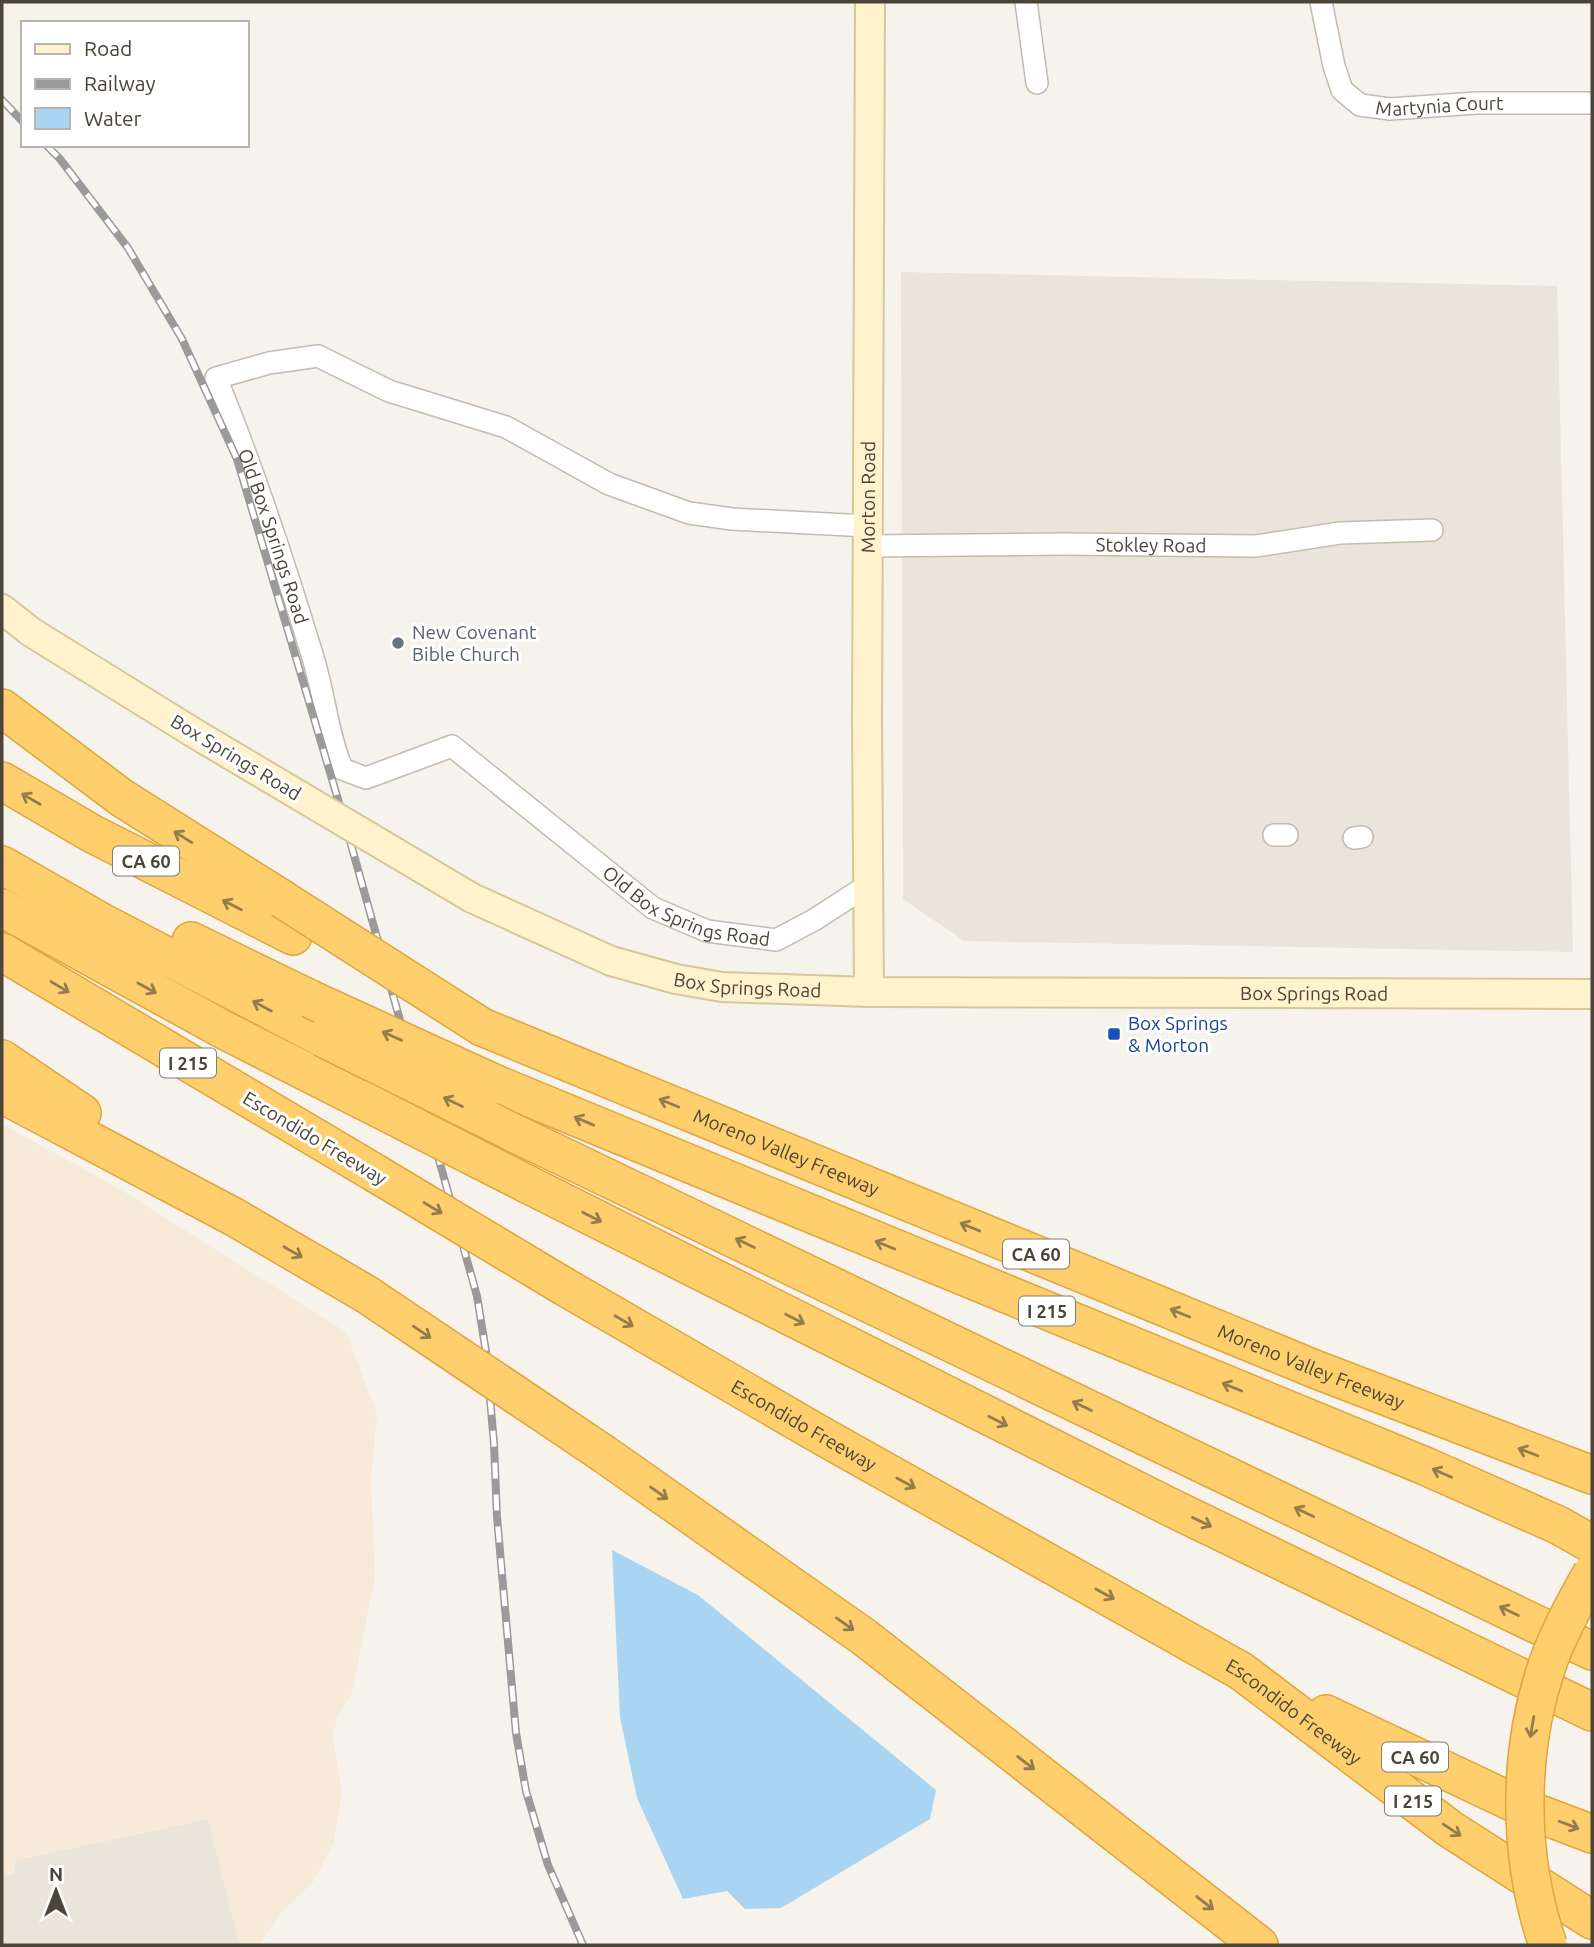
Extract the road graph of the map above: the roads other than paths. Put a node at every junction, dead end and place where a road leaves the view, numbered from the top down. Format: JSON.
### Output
{"nodes":[{"id":1,"x":870,"y":2,"type":"edge"},
{"id":2,"x":1026,"y":2,"type":"edge"},
{"id":3,"x":1321,"y":2,"type":"edge"},
{"id":4,"x":1037,"y":83,"type":"dead end"},
{"id":5,"x":1592,"y":103,"type":"edge"},
{"id":6,"x":1432,"y":530,"type":"dead end"},
{"id":7,"x":867,"y":536,"type":"junction"},
{"id":8,"x":2,"y":609,"type":"edge"},
{"id":9,"x":2,"y":708,"type":"edge"},
{"id":10,"x":2,"y":781,"type":"edge"},
{"id":11,"x":2,"y":839,"type":"edge"},
{"id":12,"x":2,"y":865,"type":"edge"},
{"id":13,"x":868,"y":885,"type":"junction"},
{"id":14,"x":2,"y":908,"type":"edge"},
{"id":15,"x":2,"y":952,"type":"edge"},
{"id":16,"x":869,"y":992,"type":"junction"},
{"id":17,"x":1592,"y":994,"type":"edge"},
{"id":18,"x":482,"y":1027,"type":"junction"},
{"id":19,"x":2,"y":1059,"type":"edge"},
{"id":20,"x":2,"y":1094,"type":"edge"},
{"id":21,"x":234,"y":1217,"type":"junction"},
{"id":22,"x":1592,"y":1475,"type":"edge"},
{"id":23,"x":1592,"y":1544,"type":"edge"},
{"id":24,"x":1592,"y":1573,"type":"edge"},
{"id":25,"x":1592,"y":1651,"type":"edge"},
{"id":26,"x":1241,"y":1671,"type":"junction"},
{"id":27,"x":1592,"y":1712,"type":"edge"},
{"id":28,"x":1592,"y":1834,"type":"edge"},
{"id":29,"x":1592,"y":1920,"type":"edge"},
{"id":30,"x":1257,"y":1944,"type":"edge"},
{"id":31,"x":1548,"y":1945,"type":"edge"}],
"edges":[{"from":1,"to":7,"type":"main road","name":"Morton Road"},
{"from":2,"to":4,"type":"street"},
{"from":3,"to":5,"type":"street","name":"Martynia Court"},
{"from":6,"to":7,"type":"street","name":"Stokley Road"},
{"from":7,"to":13,"type":"main road","name":"Morton Road"},
{"from":7,"to":13,"type":"street","name":"Old Box Springs Road"},
{"from":8,"to":16,"type":"main road","name":"Box Springs Road","bridge":true},
{"from":18,"to":9,"type":"highway","one_way":true,"bridge":true},
{"from":18,"to":10,"type":"highway","name":"Moreno Valley Freeway","number":"CA 60","one_way":true,"bridge":true},
{"from":23,"to":11,"type":"highway","number":"I 215","one_way":true,"bridge":true},
{"from":25,"to":12,"type":"highway","one_way":true,"bridge":true},
{"from":13,"to":16,"type":"main road","name":"Morton Road"},
{"from":14,"to":27,"type":"highway","one_way":true,"bridge":true},
{"from":15,"to":26,"type":"highway","name":"Escondido Freeway","number":"I 215","one_way":true,"bridge":true},
{"from":16,"to":17,"type":"main road","name":"Box Springs Road"},
{"from":22,"to":18,"type":"highway","name":"Moreno Valley Freeway","number":"CA 60","one_way":true},
{"from":19,"to":21,"type":"highway"},
{"from":20,"to":21,"type":"highway"},
{"from":21,"to":30,"type":"highway","one_way":true,"bridge":true},
{"from":24,"to":31,"type":"highway","one_way":true,"bridge":true},
{"from":26,"to":28,"type":"highway","number":"CA 60","one_way":true},
{"from":26,"to":29,"type":"highway","name":"Escondido Freeway","number":"I 215","one_way":true}]}
